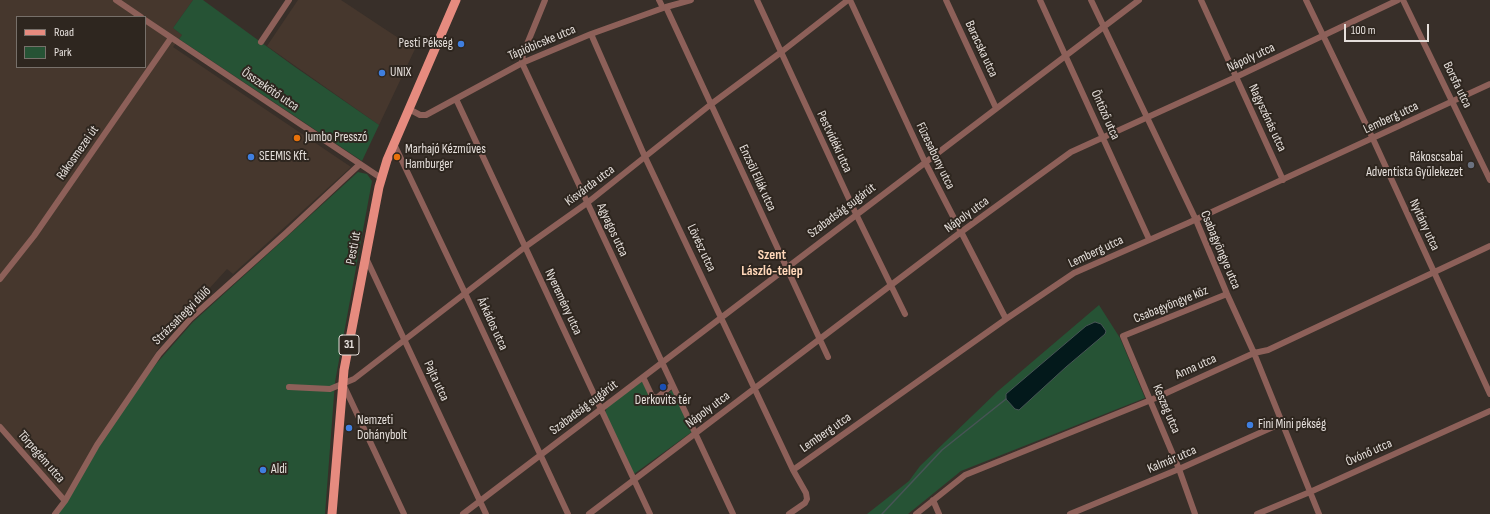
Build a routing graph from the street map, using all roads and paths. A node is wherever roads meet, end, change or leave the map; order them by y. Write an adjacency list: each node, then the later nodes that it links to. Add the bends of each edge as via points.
1 (116, 0): 18 (street)
2 (289, 0): 24 (street)
3 (456, 0): 34 (main road, Pesti út / 31)
4 (545, 0): 27 (street, via 523,54)
5 (659, 0): 17 (street, Enzsöl Ellák utca)
6 (691, 0): 17 (street, Tápióbicske utca)
7 (757, 0): 25 (street, Pestvidéki utca)
8 (849, 0): 25 (street, Kisvárda utca); 40 (street, Füzesabony utca)
9 (946, 0): 33 (street, Baracska utca)
10 (1040, 0): 26 (street, Öntöző utca)
11 (1091, 0): 20 (street, Csabagyöngye utca)
12 (1139, 0): 20 (street, Szabadság sugárút)
13 (1201, 0): 28 (street, Nagyszénás utca)
14 (1306, 0): 22 (street, Nyitány utca)
15 (1398, 0): 22 (street, Nápoly utca)
16 (1403, 0): 31 (street, Borsfa utca)
17 (664, 8): 21 (street, Tápióbicske utca); 32 (street, Enzsöl Ellák utca)
18 (140, 16)
19 (146, 21): 23 (street, Összekötő utca)
20 (1103, 26): 26 (street, Szabadság sugárút); 35 (street, Csabagyöngye utca)
21 (591, 34): 27 (street, Tápióbicske utca); 39 (street, Lövész utca)
22 (1323, 36): 28 (street, Nápoly utca); 37 (street, Nyitány utca)
23 (172, 38): 41 (street, Összekötő utca); 55 (street, Rákosmezei út, via 34,236)
24 (261, 42)
25 (780, 53): 32 (street, Kisvárda utca); 46 (street, Pestvidéki utca)
26 (1066, 55): 33 (street, Szabadság sugárút); 36 (street, Öntöző utca)
27 (522, 63): 30 (street, Tápióbicske utca); 45 (street, Agyagos utca)
28 (1236, 77): 35 (street, Nápoly utca); 43 (street, Nagyszénás utca)
29 (1490, 84): 31 (street, Lemberg utca)
30 (456, 99): 34 (street, Tápióbicske utca, via 426,115); 51 (street, Nyeremény utca)
31 (1453, 101): 37 (street, Lemberg utca); 44 (street, Borsfa utca)
32 (710, 105): 39 (street, Kisvárda utca); 53 (street, Enzsöl Ellák utca)
33 (996, 108): 40 (street, Szabadság sugárút)
34 (408, 109): 38 (main road, Pesti út / 31)
35 (1147, 118): 36 (street, Nápoly utca); 47 (street, Csabagyöngye utca)
36 (1103, 138): 48 (street, Nápoly utca, via 1071,152); 49 (street, Öntöző utca)
37 (1373, 139): 43 (street, Lemberg utca); 54 (street, Nyitány utca)
38 (394, 144): 42 (main road, Pesti út / 31); 57 (street, Árkádos utca)
39 (645, 157): 45 (street, Kisvárda utca); 60 (street, Lövész utca)
40 (925, 162): 46 (street, Szabadság sugárút); 48 (street, Füzesabony utca)
41 (360, 164): 42 (street, Összekötő utca); 86 (street, Strázsahegyi dűlő, via 190,319 159,354 97,444)
42 (382, 178): 52 (main road, Pesti út / 31)
43 (1283, 180): 47 (street, Lemberg utca)
44 (1490, 180)
45 (587, 203): 51 (street, Kisvárda utca); 67 (street, Agyagos utca)
46 (856, 214): 53 (street, Szabadság sugárút); 56 (street, Pestvidéki utca)
47 (1196, 220): 49 (street, Lemberg utca); 58 (street, Csabagyöngye utca)
48 (961, 232): 56 (street, Nápoly utca); 61 (street, Füzesabony utca)
49 (1149, 240): 61 (street, Lemberg utca, via 1074,273)
50 (1490, 246): 54 (street, Anna utca)
51 (525, 247): 57 (street, Kisvárda utca); 75 (street, Nyeremény utca)
52 (365, 256): 64 (street, Pajta utca); 69 (main road, Pesti út / 31)
53 (786, 267): 60 (street, Szabadság sugárút); 63 (street, Enzsöl Ellák utca)
54 (1434, 272): 65 (street, Anna utca, via 1268,350); 73 (street, Nyitány utca)
55 (0, 279)
56 (890, 286): 59 (street, Pestvidéki utca); 63 (street, Nápoly utca)
57 (465, 293): 64 (street, Kisvárda utca); 80 (street, Árkádos utca)
58 (1226, 294): 62 (street, Csabagyöngye köz); 65 (street, Csabagyöngye utca)
59 (905, 314)
60 (721, 317): 67 (street, Szabadság sugárút); 72 (street, Lövész utca)
61 (1006, 319): 82 (street, Lemberg utca)
62 (1123, 336): 74 (street, Keszeg utca)
63 (820, 339): 66 (street, Enzsöl Ellák utca); 72 (street, Nápoly utca)
64 (405, 340): 69 (street, Kisvárda utca, via 357,377); 87 (street, Pajta utca)
65 (1254, 353): 74 (street, Anna utca); 77 (street, Csabagyöngye utca)
66 (828, 357)
67 (661, 362): 68 (street, Szabadság sugárút); 70 (street)
68 (642, 377): 70 (street, via 654,398); 75 (street, Szabadság sugárút)
69 (343, 384): 71 (street, Kisvárda utca, via 330,389); 89 (main road, Pesti út / 31); 90 (street)
70 (672, 386): 79 (street)
71 (289, 387)
72 (755, 388): 79 (street, Nápoly utca); 82 (street, Lövész utca)
73 (1490, 394)
74 (1151, 400): 81 (street, Keszeg utca); 85 (street, Anna utca, via 964,475)
75 (601, 409): 80 (street, Szabadság sugárút); 83 (street, Nyeremény utca)
76 (1490, 410): 84 (street, Óvónő utca)
77 (1282, 423): 81 (street, Kalmár utca); 84 (street, Csabagyöngye utca)
78 (0, 427): 86 (street, Törpegém utca)
79 (695, 433): 83 (street, Nápoly utca); 96 (street)
80 (540, 455): 87 (street, Szabadság sugárút); 93 (street, Árkádos utca)
81 (1179, 469): 100 (street, Kalmár utca); 101 (street, Keszeg utca)
82 (793, 470): 97 (street, Lemberg utca, via 807,499)
83 (634, 480): 94 (street, Nápoly utca); 95 (street, Nyeremény utca)
84 (1310, 492): 102 (street, Óvónő utca); 103 (street, Csabagyöngye utca)
85 (933, 500): 98 (street, Anna utca); 99 (street)
86 (65, 501): 88 (street, Strázsahegyi dűlő)
87 (480, 501): 91 (street, Szabadság sugárút); 92 (street, Pajta utca)
88 (55, 514)
89 (332, 514)
90 (404, 514)
91 (463, 514)
92 (486, 514)
93 (568, 514)
94 (589, 514)
95 (650, 514)
96 (733, 514)
97 (789, 514)
98 (916, 514)
99 (939, 514)
100 (1070, 514)
101 (1195, 514)
102 (1257, 514)
103 (1319, 514)

